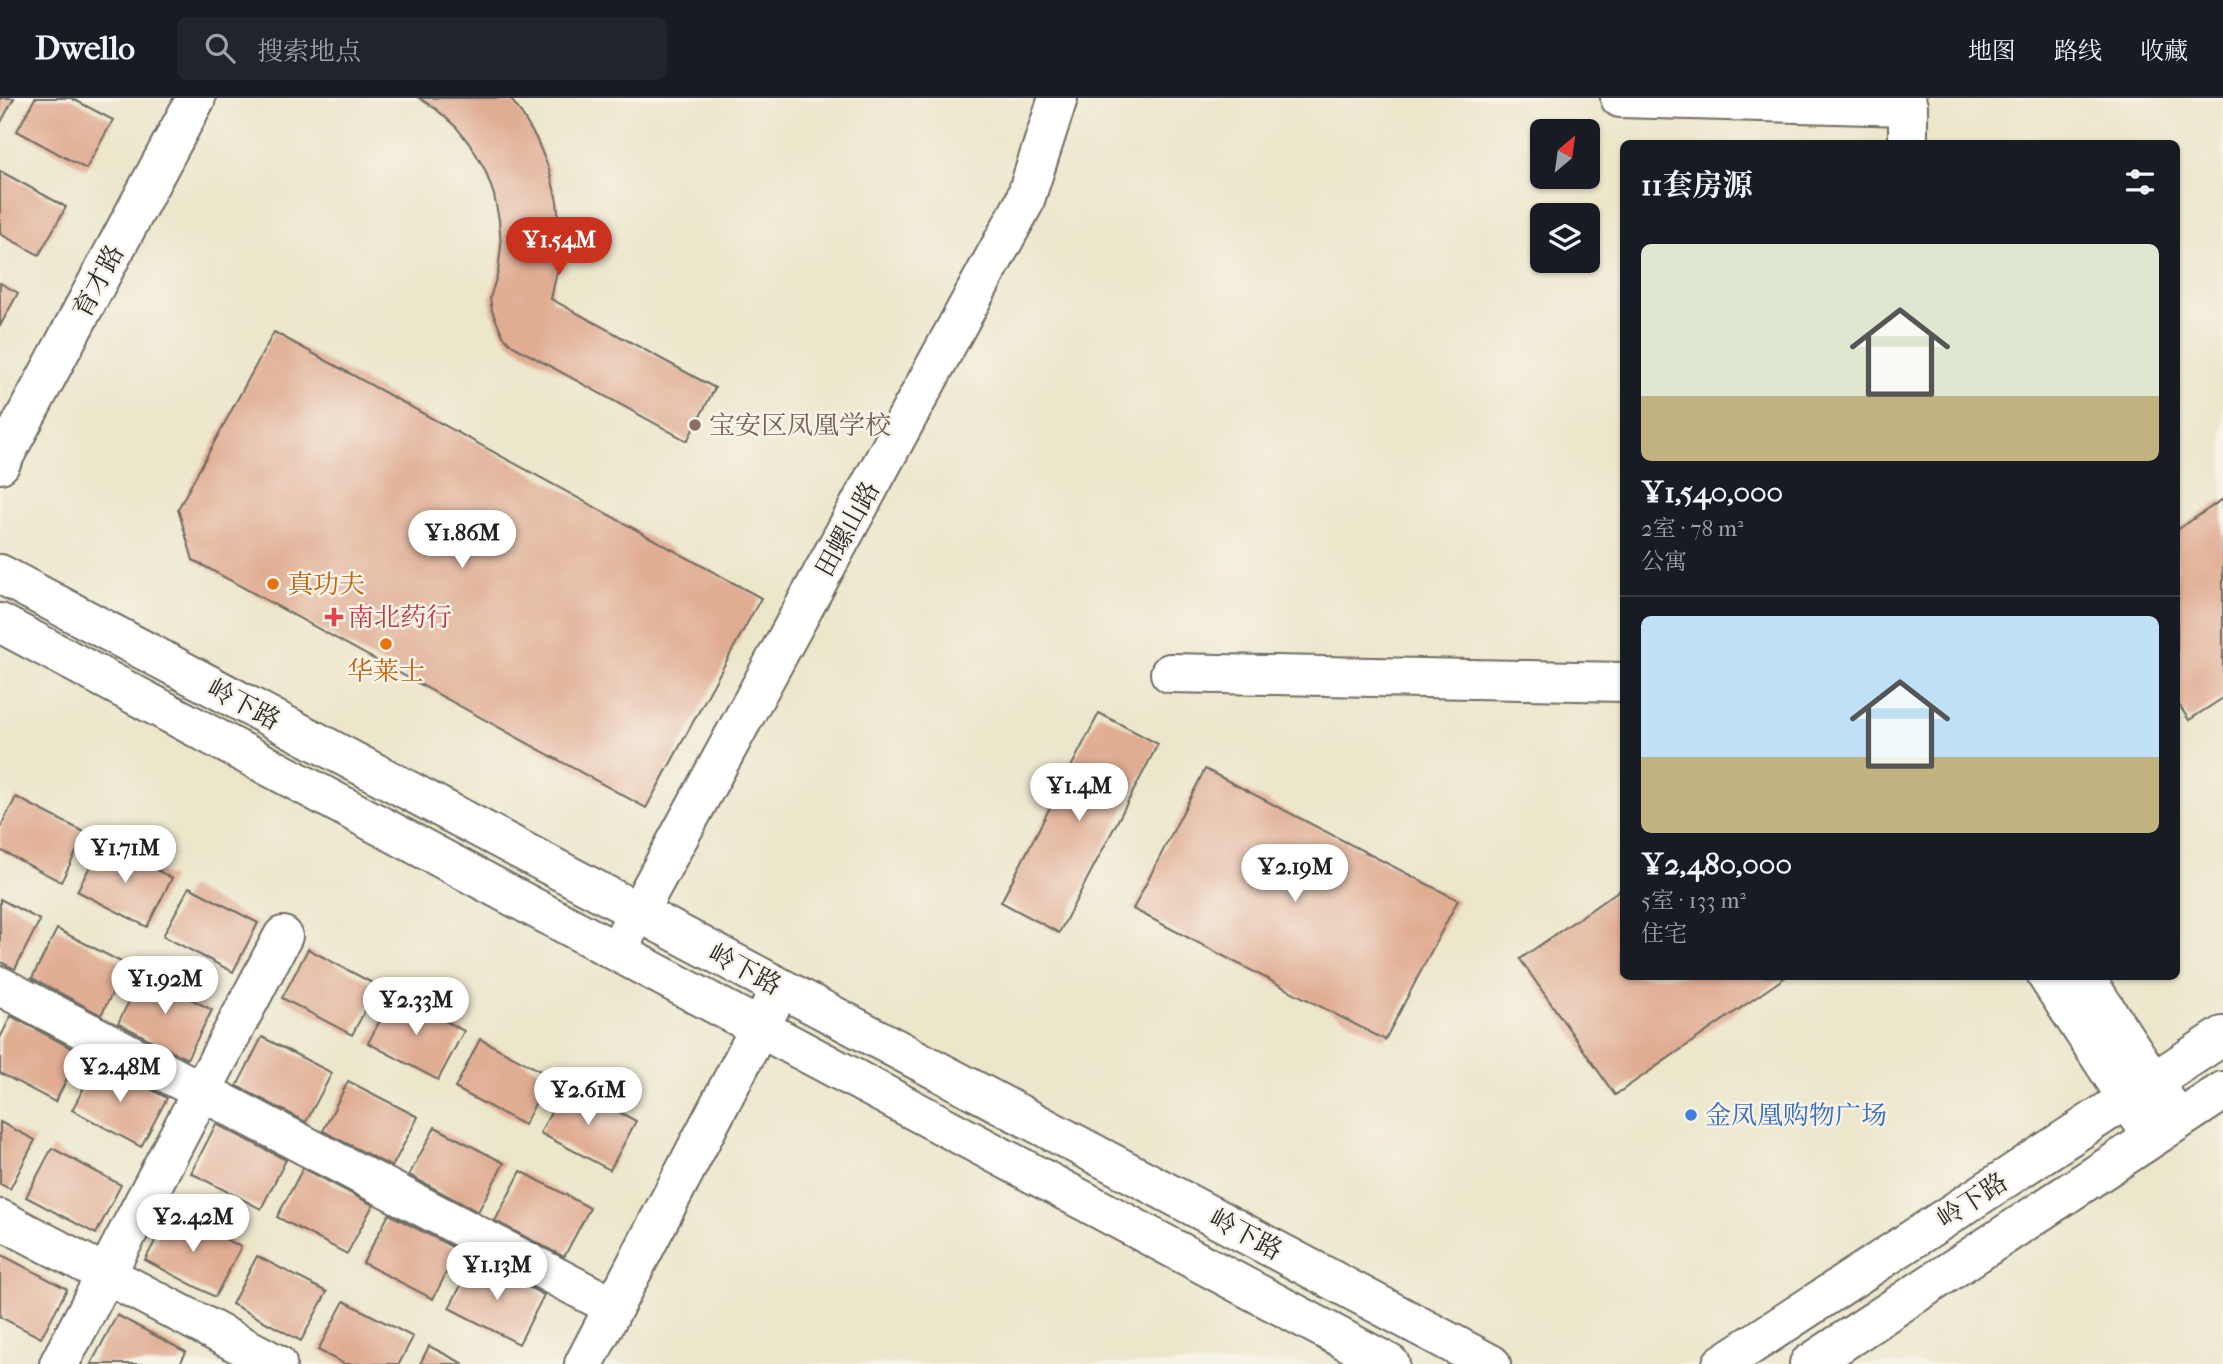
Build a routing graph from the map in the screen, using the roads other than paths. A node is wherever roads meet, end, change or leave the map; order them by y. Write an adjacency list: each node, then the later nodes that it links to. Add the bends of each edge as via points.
1 (196, 98): 6 (street, 育才路)
2 (1058, 98): 11 (street, 田螺山路, via 1024,203)
3 (1620, 98): 4 (street)
4 (1833, 101): 5 (street, via 1908,106)
5 (1908, 140)
6 (0, 464)
7 (0, 574): 11 (street, 岭下路)
8 (0, 623): 13 (street, 岭下路)
9 (1170, 673): 10 (street)
10 (1620, 682)
11 (638, 912): 13 (street, 田螺山路); 17 (street, 岭下路)
12 (283, 936): 22 (street)
13 (616, 951): 18 (street, 岭下路)
14 (2050, 980): 20 (street)
15 (2086, 980): 20 (street)
16 (0, 986): 22 (street)
17 (781, 988): 18 (street); 31 (street, 岭下路)
18 (760, 1028): 26 (street); 30 (street, 岭下路)
19 (2223, 1035): 20 (street, 岭下路)
20 (2140, 1090): 23 (street); 32 (street, 岭下路)
21 (2223, 1091): 23 (street, 岭下路)
22 (202, 1092): 25 (street); 26 (street)
23 (2166, 1129): 33 (street, 岭下路)
24 (0, 1219): 25 (street)
25 (106, 1275): 27 (street); 28 (street)
26 (614, 1307): 29 (street)
27 (59, 1364)
28 (277, 1364)
29 (584, 1364)
30 (1390, 1364)
31 (1491, 1364)
32 (1721, 1364)
33 (1809, 1364)

